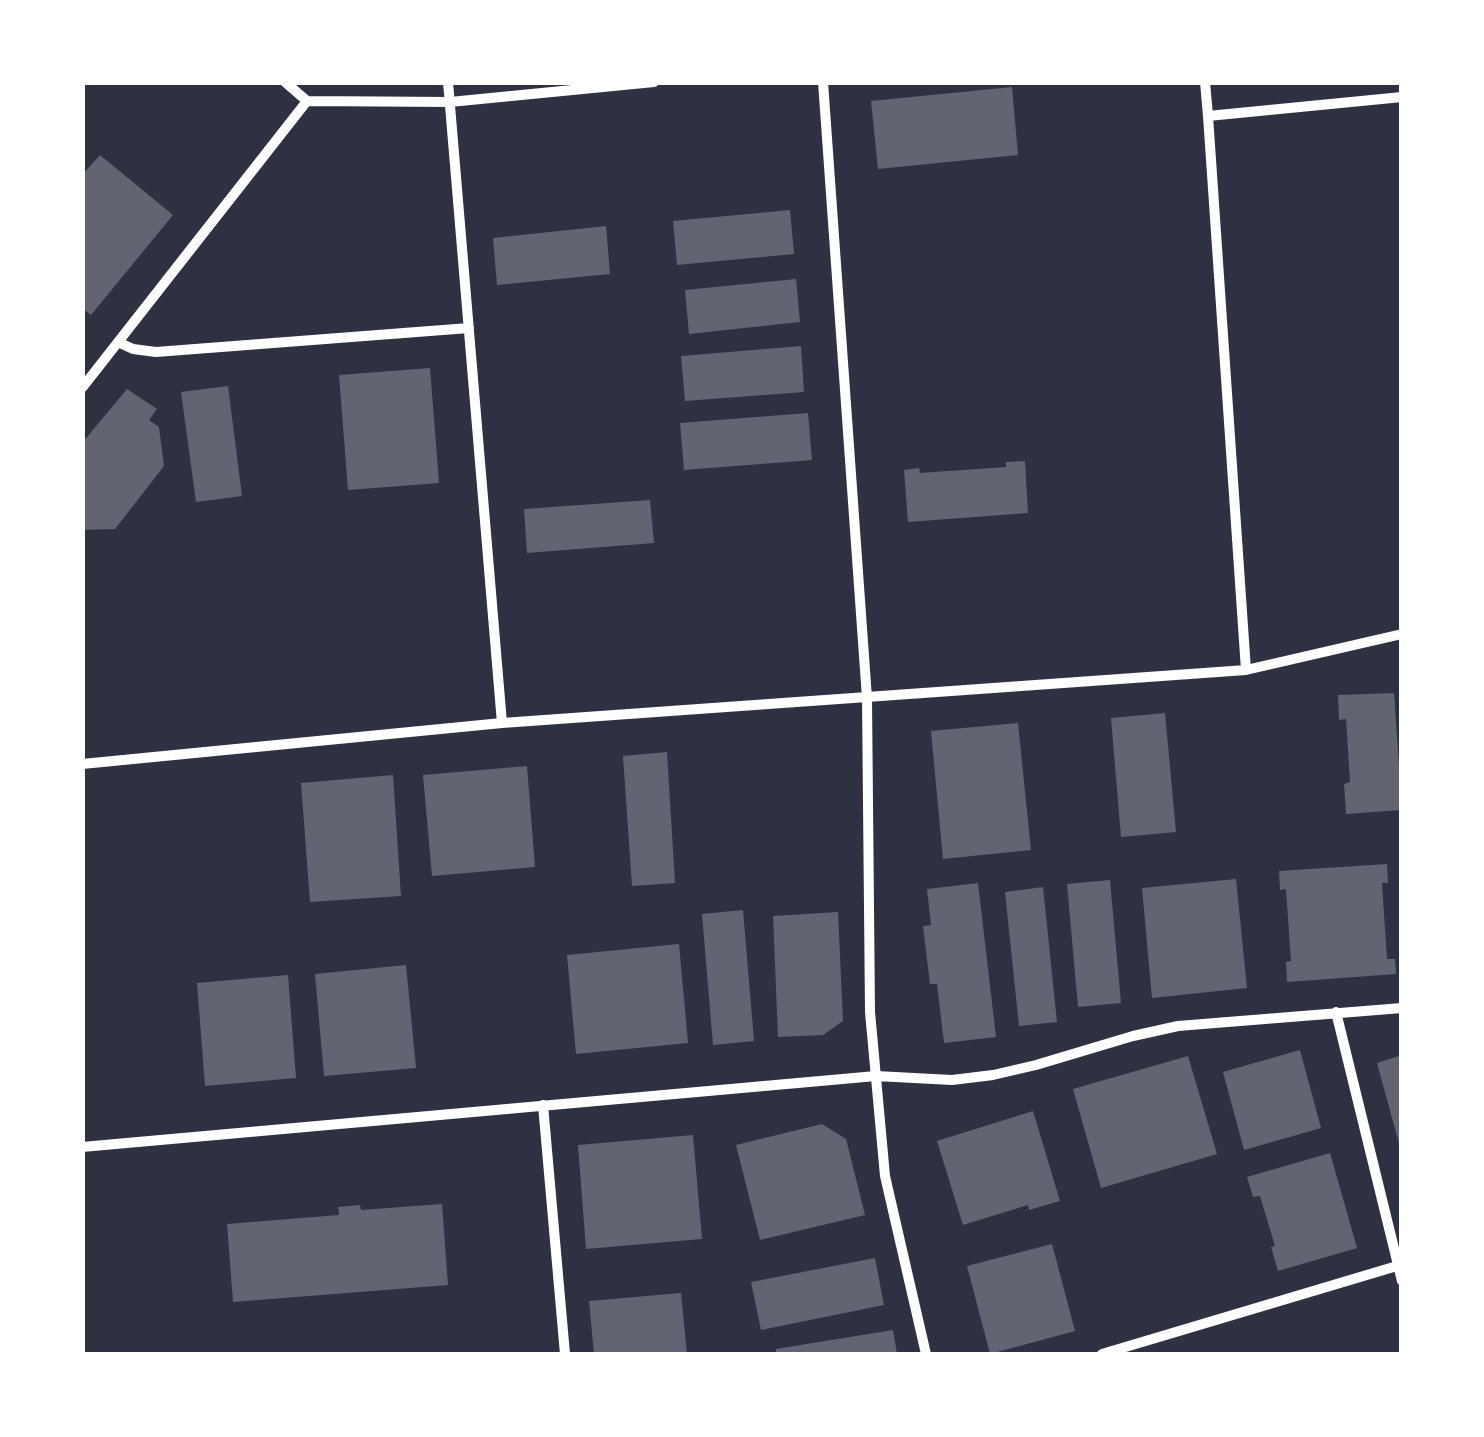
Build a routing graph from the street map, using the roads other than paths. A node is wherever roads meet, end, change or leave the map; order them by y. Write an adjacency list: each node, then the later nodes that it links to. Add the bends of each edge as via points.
1 (284, 82): 7 (street)
2 (448, 82): 8 (street)
3 (654, 82): 8 (street)
4 (823, 82): 15 (street)
5 (1206, 82): 9 (street)
6 (1402, 97): 9 (street)
7 (308, 100): 8 (street); 11 (street)
8 (450, 102): 10 (street)
9 (1208, 116): 14 (street)
10 (469, 328): 11 (street, via 156,352); 16 (street)
11 (118, 342): 12 (street)
12 (82, 388)
13 (1402, 634): 14 (street)
14 (1246, 670): 15 (street)
15 (867, 698): 16 (street); 20 (street)
16 (502, 723): 17 (street)
17 (82, 764)
18 (1402, 1008): 19 (street)
19 (1336, 1012): 20 (street, via 1178,1026 993,1076); 23 (street)
20 (876, 1076): 21 (street); 26 (street, via 885,1176)
21 (543, 1105): 22 (street); 25 (street)
22 (82, 1146)
23 (1397, 1266): 24 (street); 27 (street)
24 (1402, 1281)
25 (564, 1354)
26 (926, 1354)
27 (1102, 1354)

